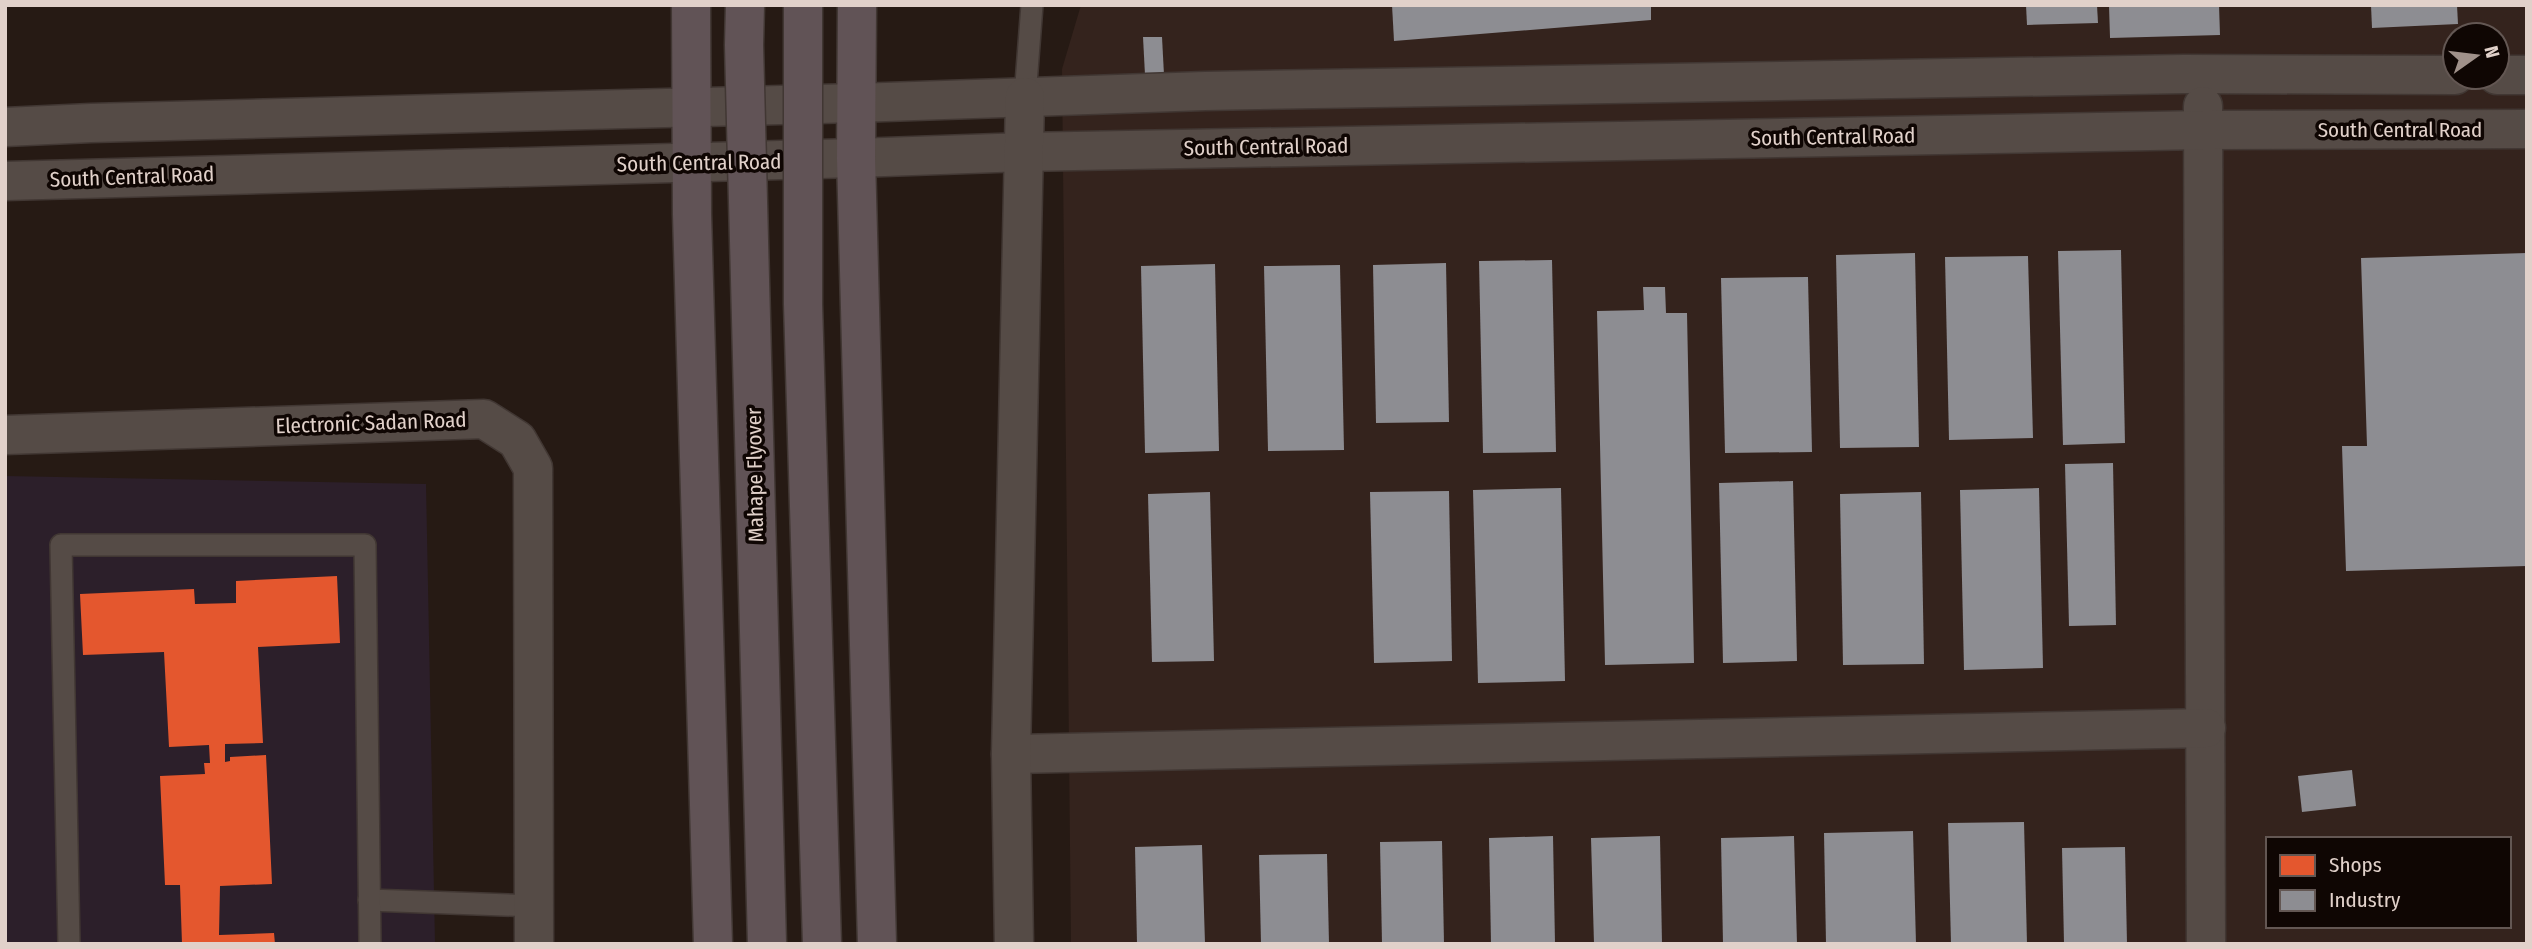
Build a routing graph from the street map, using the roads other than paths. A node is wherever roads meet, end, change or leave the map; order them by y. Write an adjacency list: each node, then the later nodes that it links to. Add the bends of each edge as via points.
1 (691, 5): 13 (main road)
2 (745, 5): 33 (main road, Mahape Flyover, bridge)
3 (803, 5): 34 (main road, bridge, via 803,304)
4 (856, 5): 12 (main road)
5 (1032, 5): 11 (lane)
6 (2202, 74): 7 (street); 8 (street); 16 (street)
7 (2441, 75)
8 (1856, 80): 9 (street); 17 (street)
9 (1566, 85): 10 (street); 18 (street)
10 (1312, 89): 11 (street); 19 (street)
11 (1025, 97): 12 (street); 20 (street)
12 (856, 103): 13 (street); 21 (main road)
13 (691, 107): 14 (street); 22 (main road)
14 (5, 127)
15 (2527, 129): 16 (street, South Central Road)
16 (2203, 130): 17 (street, South Central Road); 25 (street)
17 (1848, 136): 18 (street, South Central Road)
18 (1566, 142): 19 (street, South Central Road)
19 (1311, 146): 20 (street, South Central Road)
20 (1023, 152): 21 (street, South Central Road); 26 (street)
21 (856, 158): 22 (street, South Central Road); 35 (main road)
22 (691, 163): 23 (street, South Central Road); 32 (main road)
23 (5, 181)
24 (5, 435): 28 (street, Electronic Sadan Road, via 484,419 517,440 533,468)
25 (2206, 728): 26 (street); 37 (street)
26 (1012, 754): 36 (street)
27 (369, 900): 28 (lane); 29 (lane, via 365,545 61,545); 30 (lane)
28 (534, 906): 31 (street, Electronic Sadan Road)
29 (69, 944)
30 (370, 944)
31 (534, 944)
32 (713, 944)
33 (767, 944)
34 (822, 944)
35 (877, 944)
36 (1014, 944)
37 (2206, 944)

